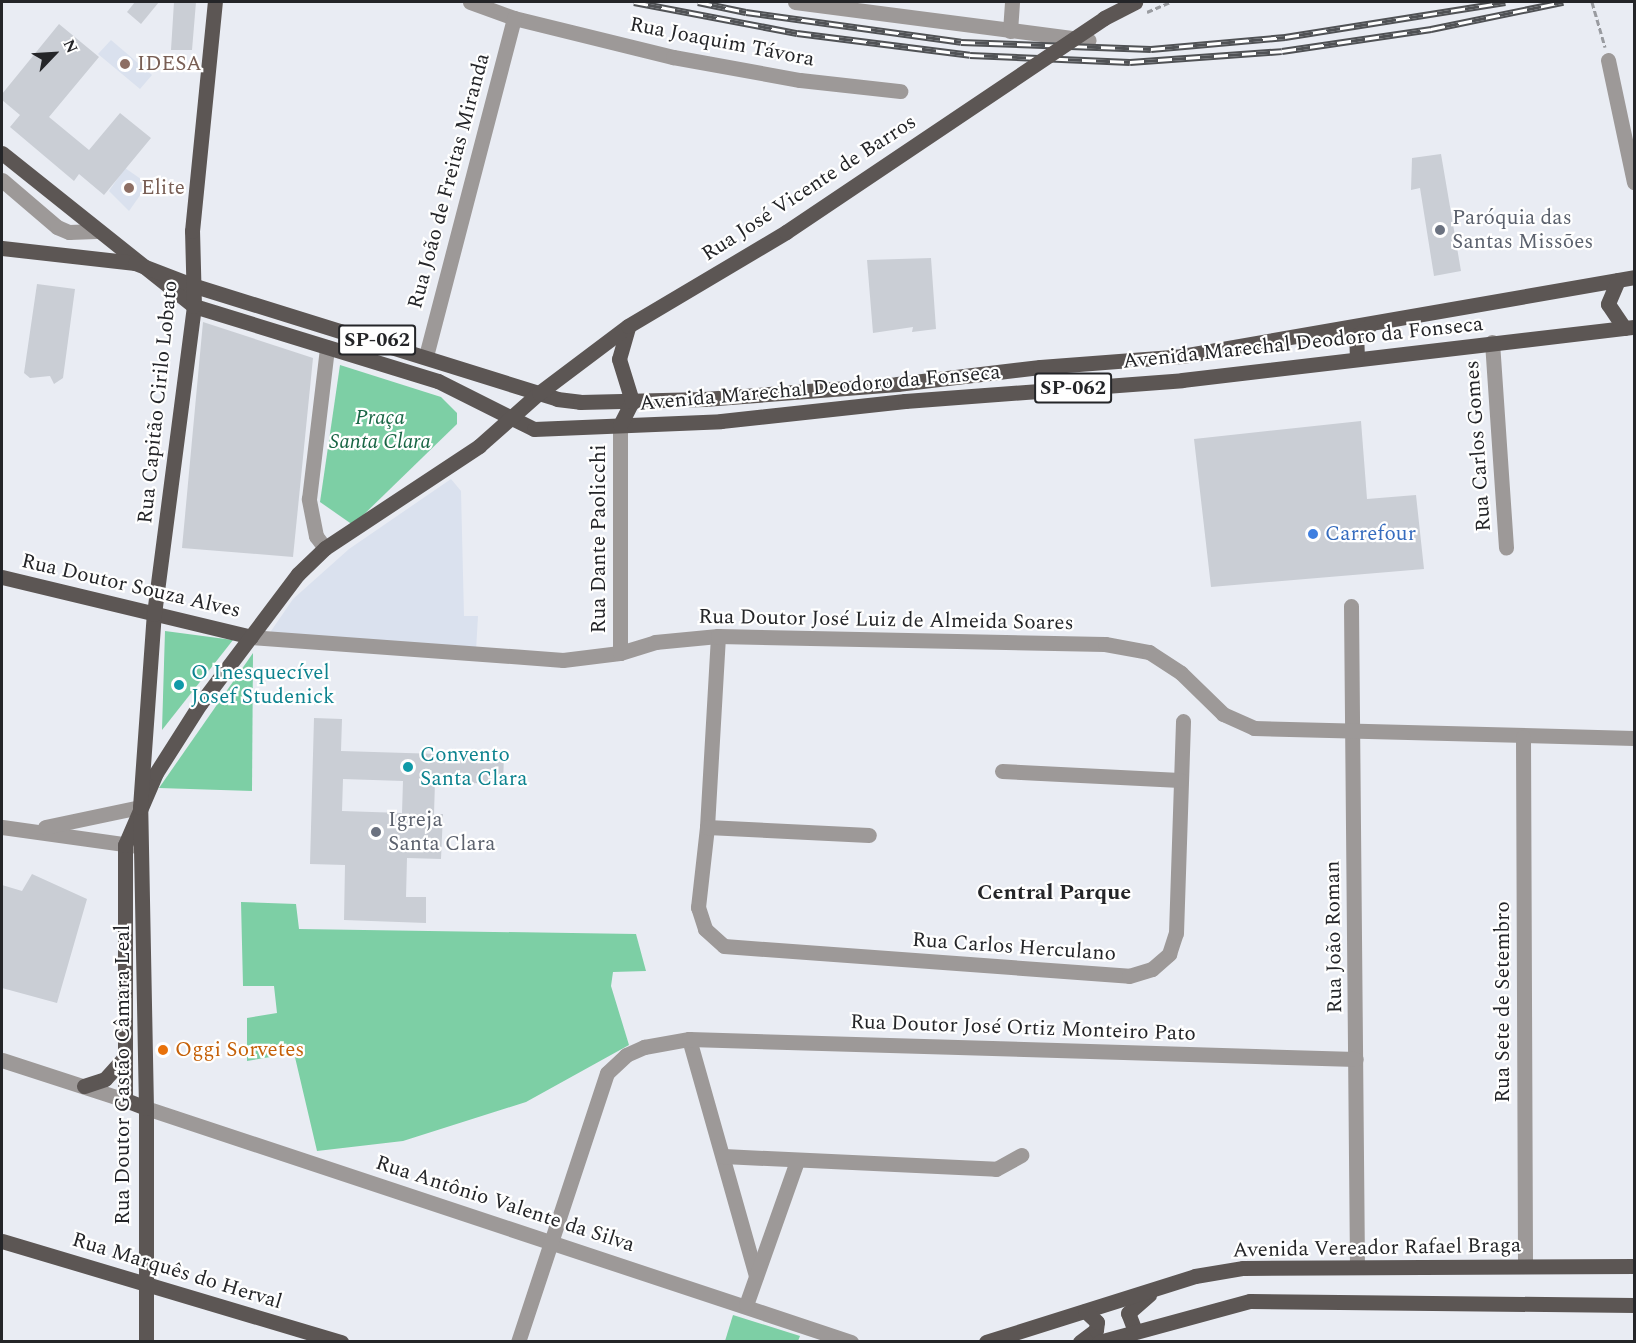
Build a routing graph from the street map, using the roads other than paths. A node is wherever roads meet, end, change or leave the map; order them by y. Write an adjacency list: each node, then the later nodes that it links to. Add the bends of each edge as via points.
1 (215, 2): 19 (main road, Rua Capitão Cirilo Lobato, via 192,231)
2 (470, 2): 6 (street, Rua Joaquim Távora)
3 (795, 2): 7 (street)
4 (1012, 2): 7 (street)
5 (1135, 2): 22 (main road, Rua José Vicente de Barros, bridge, via 1104,18 786,232)
6 (514, 18): 10 (street, Rua Joaquim Távora, via 674,57 800,80); 26 (street, Rua João de Freitas Miranda)
7 (1010, 31): 8 (street)
8 (1089, 40)
9 (1608, 60): 13 (street)
10 (900, 91)
11 (2, 153): 14 (main road, SP-062)
12 (2, 180): 14 (street, via 57,227 69,232)
13 (1635, 182)
14 (96, 231): 16 (main road, SP-062)
15 (2, 248): 16 (main road)
16 (135, 263): 19 (main road, SP-062); 20 (main road, SP-062)
17 (1635, 277): 18 (main road, Avenida Marechal Deodoro da Fonseca / SP-062)
18 (1618, 280): 21 (main road, Avenida Marechal Deodoro da Fonseca / SP-062); 23 (main road, via 1608,304)
19 (195, 286): 20 (main road, Rua Capitão Cirilo Lobato); 26 (main road, SP-062)
20 (194, 306): 25 (main road, SP-062); 36 (main road, Rua Capitão Cirilo Lobato)
21 (1372, 323): 27 (main road, via 1356,336); 29 (main road, Avenida Marechal Deodoro da Fonseca / SP-062, via 1182,356 897,384)
22 (628, 326): 28 (main road, Rua José Vicente de Barros); 29 (main road, via 619,359)
23 (1629, 328): 24 (main road, Avenida Marechal Deodoro da Fonseca / SP-062)
24 (1492, 342): 27 (main road, Avenida Marechal Deodoro da Fonseca / SP-062); 33 (street, Rua Carlos Gomes)
25 (327, 347): 30 (main road, SP-062, via 438,381); 32 (street, via 309,499 316,536)
26 (426, 356): 28 (main road, SP-062)
27 (1357, 359): 31 (main road, Avenida Marechal Deodoro da Fonseca / SP-062, via 1182,380 905,401 721,421)
28 (539, 393): 29 (main road, Avenida Marechal Deodoro da Fonseca / SP-062, via 580,402); 30 (main road, Rua José Vicente de Barros)
29 (632, 401): 31 (main road)
30 (512, 419): 31 (main road, Avenida Marechal Deodoro da Fonseca / SP-062, via 534,429); 32 (main road, Rua José Vicente de Barros)
31 (620, 425): 39 (street, Rua Dante Paolicchi)
32 (325, 548): 38 (main road, Rua José Vicente de Barros, via 298,574)
33 (1506, 548)
34 (2, 577): 36 (main road, Rua Doutor Souza Alves)
35 (1352, 606): 41 (street, Rua João Roman)
36 (154, 614): 38 (main road, Rua Doutor Souza Alves); 46 (main road, Rua Capitão Cirilo Lobato)
37 (718, 636): 39 (street, Rua Doutor José Luiz de Almeida Soares, via 655,642); 41 (street, Rua Doutor José Luiz de Almeida Soares, via 1105,644 1149,652 1181,673 1222,714 1254,728); 48 (street)
38 (250, 637): 39 (street, Rua Doutor José Luiz de Almeida Soares, via 563,660); 46 (main road, Rua José Vicente de Barros, via 176,741)
39 (620, 653)
40 (1184, 721): 45 (street, Rua Carlos Herculano)
41 (1353, 730): 42 (street, Rua Doutor José Luiz de Almeida Soares); 55 (street, Rua João Roman)
42 (1523, 737): 43 (street, Rua Doutor José Luiz de Almeida Soares); 65 (street, Rua Sete de Setembro)
43 (1635, 738)
44 (1002, 771): 45 (street)
45 (1180, 780): 48 (street, Rua Carlos Herculano, via 1176,933 1169,954 1152,969 1129,976 724,946 705,928 698,907)
46 (140, 807): 49 (street); 51 (main road); 52 (main road, Rua Doutor Gastão Câmara Leal)
47 (2, 826): 49 (street)
48 (707, 828): 50 (street)
49 (33, 829): 51 (street)
50 (868, 835)
51 (125, 845): 52 (street); 54 (main road)
52 (142, 846): 59 (main road, Rua Doutor Gastão Câmara Leal)
53 (689, 1040): 55 (street, Rua Doutor José Ortiz Monteiro Pato); 61 (street); 64 (street, Rua Doutor José Ortiz Monteiro Pato, via 644,1047 626,1055 607,1073)
54 (123, 1059): 57 (main road, via 105,1079); 58 (main road)
55 (1356, 1059): 67 (street, Rua João Roman)
56 (2, 1060): 57 (street)
57 (84, 1086): 58 (street)
58 (125, 1101): 59 (main road)
59 (146, 1108): 64 (street, Rua Antônio Valente da Silva); 69 (main road, Rua Doutor Gastão Câmara Leal)
60 (1021, 1155): 62 (street, via 996,1169)
61 (723, 1156): 62 (street); 68 (street)
62 (797, 1161): 68 (street)
63 (2, 1241): 69 (main road, Rua Marquês do Herval)
64 (552, 1242): 71 (street, Rua Antônio Valente da Silva); 77 (street, Rua Doutor José Ortiz Monteiro Pato)
65 (1525, 1266): 66 (main road, Avenida Vereador Rafael Braga); 67 (main road, Avenida Vereador Rafael Braga)
66 (1635, 1266)
67 (1357, 1268): 70 (main road, Avenida Vereador Rafael Braga, via 1243,1268)
68 (756, 1276): 71 (street)
69 (145, 1283): 75 (main road, Rua Doutor Gastão Câmara Leal); 76 (main road, Rua Marquês do Herval)
70 (1167, 1285): 73 (main road, Avenida Vereador Rafael Braga); 74 (main road, via 1130,1309 1127,1318)
71 (746, 1305): 78 (street, Rua Antônio Valente da Silva)
72 (1635, 1305): 74 (main road, via 1250,1301)
73 (1085, 1311): 79 (main road, Avenida Vereador Rafael Braga); 80 (main road, via 1097,1322 1096,1330)
74 (1136, 1331): 81 (main road)
75 (146, 1341)
76 (340, 1341)
77 (518, 1341)
78 (851, 1341)
79 (986, 1341)
80 (1080, 1341)
81 (1099, 1341)

